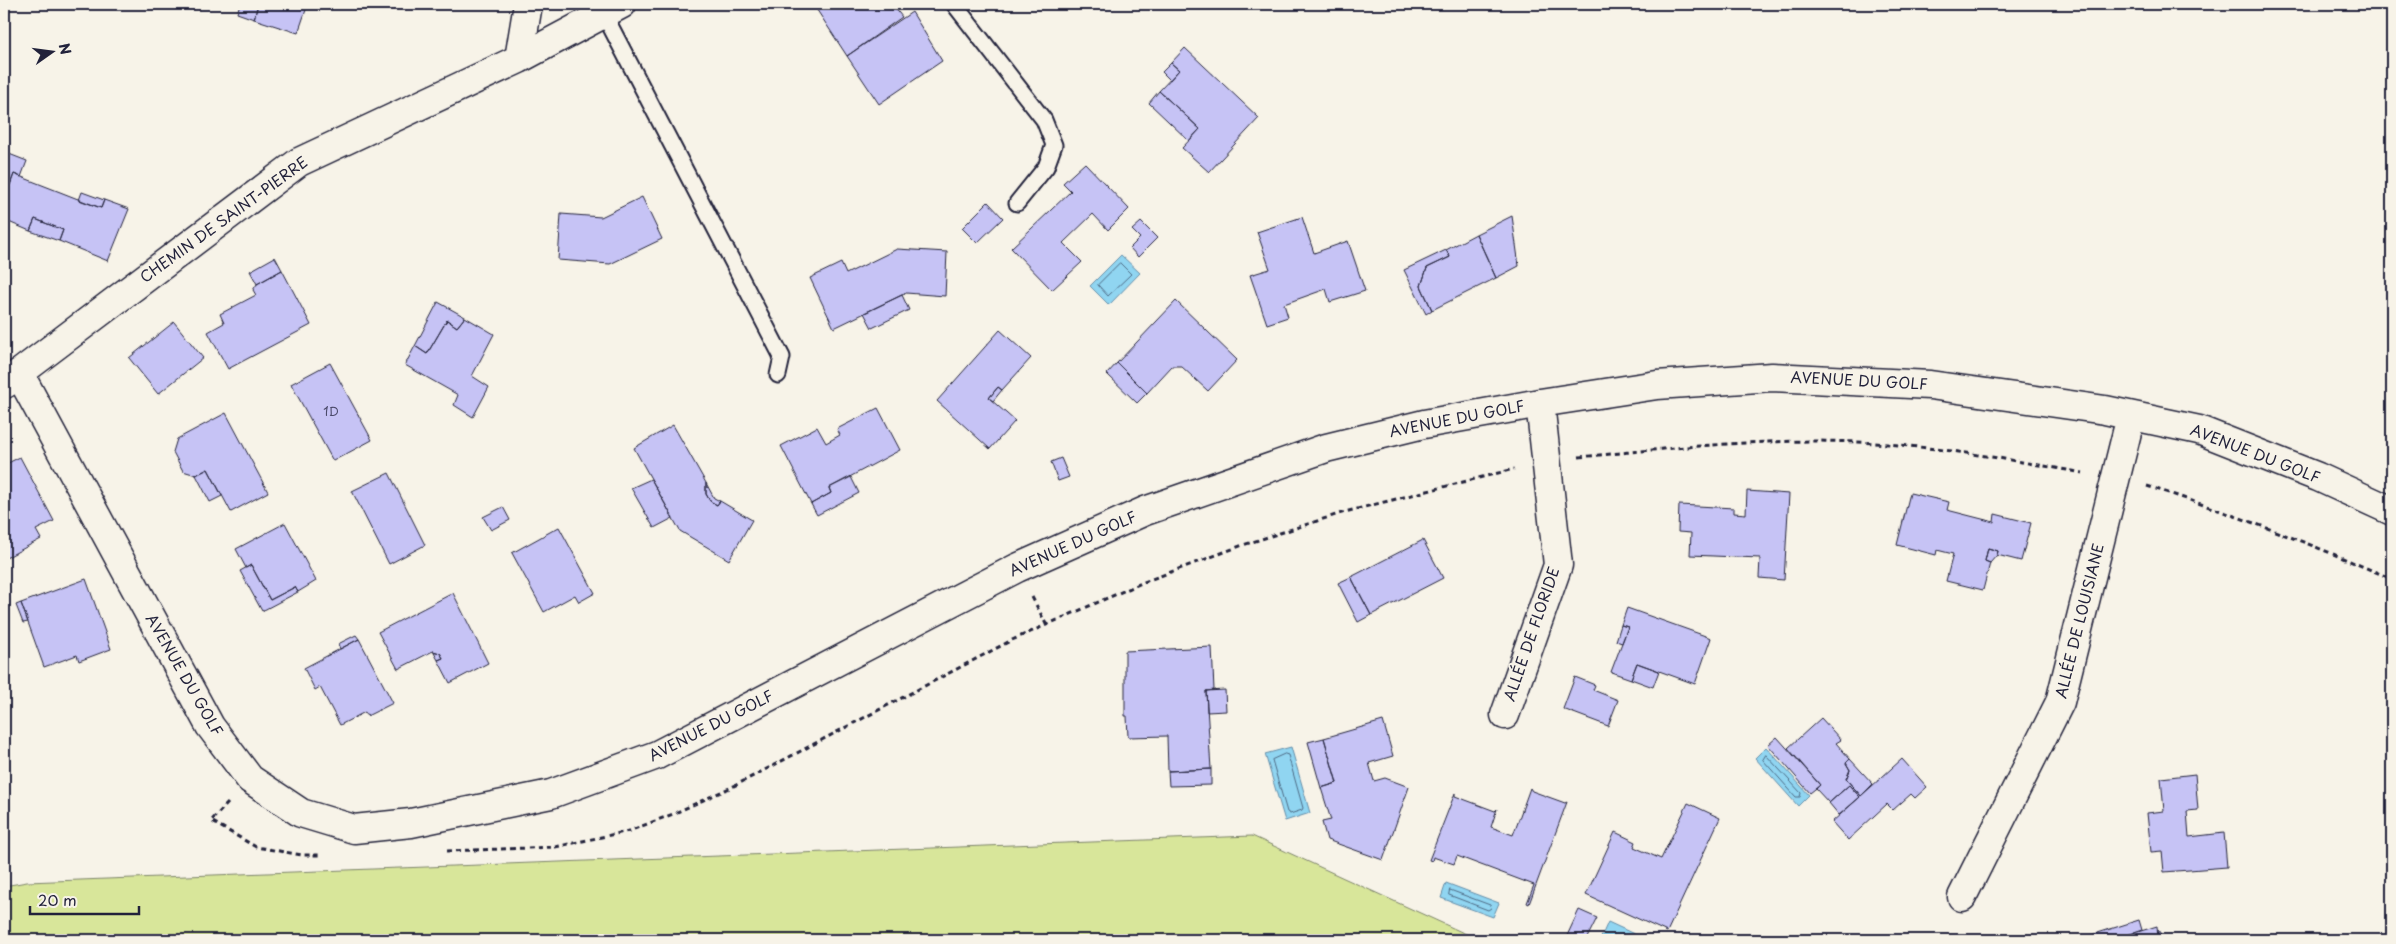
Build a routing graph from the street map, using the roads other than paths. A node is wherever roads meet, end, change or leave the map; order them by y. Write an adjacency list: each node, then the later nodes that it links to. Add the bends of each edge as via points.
1 (528, 4): 4 (street)
2 (954, 4): 5 (lane, via 1044,120 1054,145 1046,168)
3 (613, 9): 4 (street, CHEMIN DE SAINT-PIERRE); 6 (lane, via 782,357)
4 (519, 58): 7 (street, CHEMIN DE SAINT-PIERRE, via 299,162)
5 (1017, 203)
6 (778, 375)
7 (11, 379): 8 (street, AVENUE DU GOLF, via 210,726 250,779 301,813 354,829 411,823 551,794 657,755 1017,568 1145,511 1326,448 1424,424)
8 (1540, 403): 9 (street, AVENUE DU GOLF, via 1657,385 1772,377 1930,385); 11 (street, ALLÉE DE FLORIDE, via 1558,566)
9 (2131, 416): 10 (street, AVENUE DU GOLF, via 2199,430 2318,477); 12 (street, ALLÉE DE LOUISIANE, via 2060,702)
10 (2392, 511)
11 (1505, 715)
12 (1962, 897)

